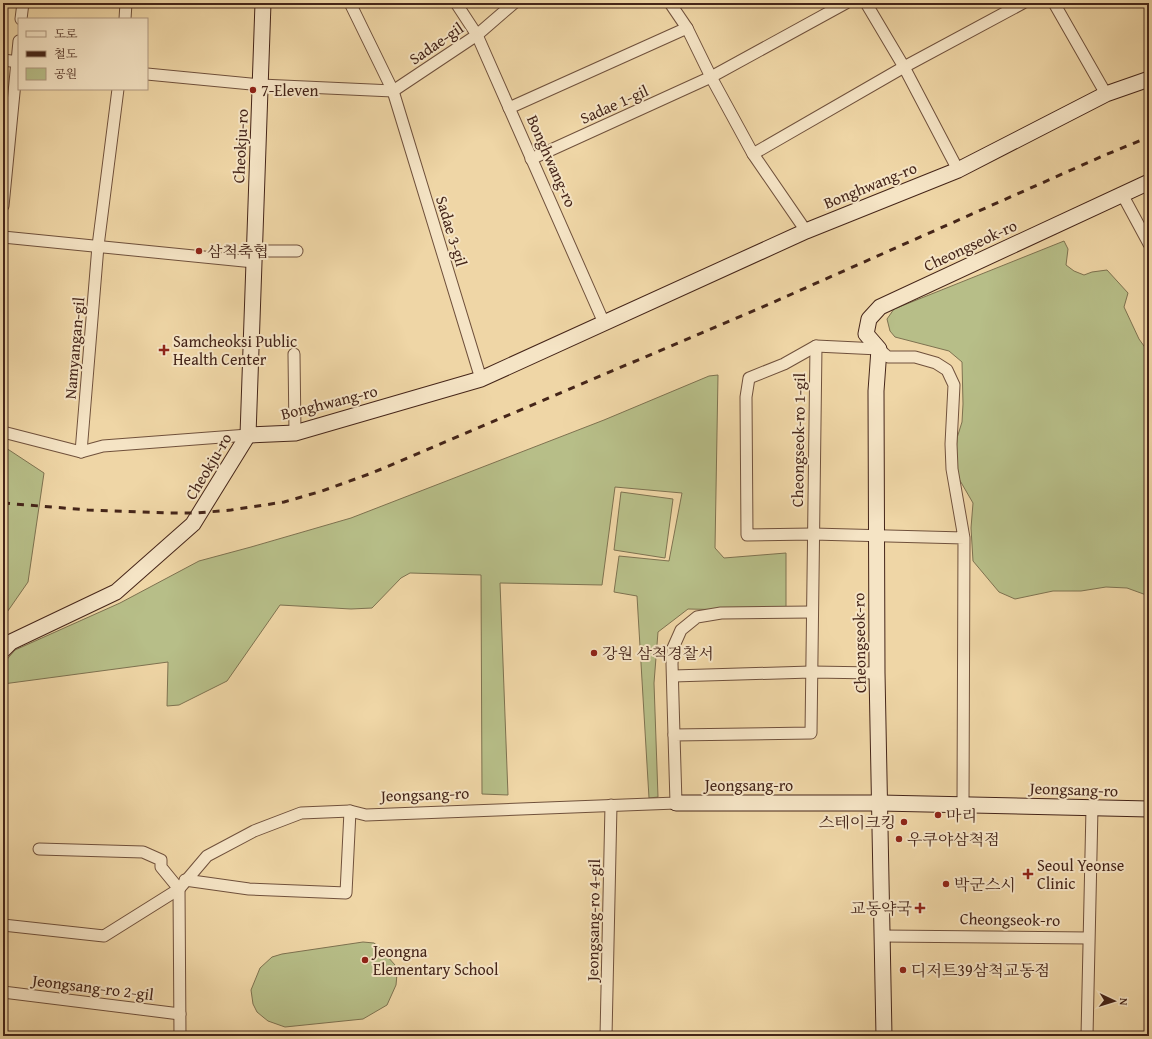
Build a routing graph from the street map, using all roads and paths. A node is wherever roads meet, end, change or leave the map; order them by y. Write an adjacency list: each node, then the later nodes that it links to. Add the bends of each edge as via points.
1 (23, 3): 12 (street)
2 (126, 3): 13 (street)
3 (263, 3): 22 (street, Cheokju-ro)
4 (350, 3): 24 (street)
5 (456, 3): 15 (street, Bonghwang-ro)
6 (514, 3): 15 (street, Sadae-gil)
7 (670, 3): 14 (street)
8 (846, 3): 20 (street, Sadae 1-gil)
9 (866, 3): 18 (street)
10 (1023, 3): 18 (street)
11 (1054, 3): 25 (street)
12 (21, 18)
13 (125, 18)
14 (687, 28): 20 (street); 26 (street)
15 (477, 35): 24 (street, Sadae-gil); 26 (street, Bonghwang-ro)
16 (3, 60): 17 (street)
17 (18, 62): 32 (street)
18 (904, 67): 27 (street); 29 (street)
19 (148, 74): 22 (street)
20 (711, 77): 27 (street); 28 (street, Sadae 1-gil)
21 (1149, 79): 25 (street, Bonghwang-ro)
22 (261, 85): 24 (street); 38 (street, Cheokju-ro)
23 (118, 90): 36 (street, Namyangan-gil)
24 (392, 91): 43 (street, Sadae 3-gil)
25 (1106, 94): 29 (street, Bonghwang-ro)
26 (509, 108): 28 (street, Bonghwang-ro)
27 (753, 154): 33 (street)
28 (531, 159): 39 (street, Bonghwang-ro)
29 (958, 170): 33 (street, Bonghwang-ro)
30 (1149, 182): 31 (street, Cheongseok-ro)
31 (1122, 194): 35 (street); 41 (street, Cheongseok-ro, via 880,307 869,319 866,334)
32 (3, 206)
33 (806, 231): 39 (street, Bonghwang-ro)
34 (3, 237): 36 (street)
35 (1149, 244)
36 (98, 246): 38 (street); 47 (street, Namyangan-gil)
37 (297, 251): 38 (street)
38 (254, 257): 46 (street, Cheokju-ro)
39 (604, 323): 43 (street, Bonghwang-ro)
40 (816, 346): 41 (street, Cheongseok-ro); 48 (street, Cheongseok-ro 1-gil); 48 (street, via 784,364 749,378 746,397 747,535)
41 (879, 349): 49 (street, Cheongseok-ro, via 876,391); 50 (street, Cheongseok-ro, via 888,357 915,356 936,363 947,370 954,385 952,469)
42 (294, 354): 45 (street)
43 (481, 379): 45 (street, Bonghwang-ro)
44 (3, 432): 47 (street, Bonghwang-ro)
45 (295, 433): 46 (street, Bonghwang-ro)
46 (248, 435): 47 (street, Bonghwang-ro, via 103,446); 52 (street, Cheokju-ro, via 193,524 116,592 11,642)
47 (81, 452)
48 (813, 534): 49 (street); 51 (street, Cheongseok-ro 1-gil)
49 (876, 536): 50 (street); 54 (street, Cheongseok-ro)
50 (964, 538): 59 (street, Cheongseok-ro)
51 (812, 612): 53 (street, Cheongseok-ro 1-gil); 55 (street, via 720,613 697,617 681,630 674,648)
52 (3, 650)
53 (811, 672): 54 (street); 55 (street); 56 (street, Cheongseok-ro 1-gil, via 811,733)
54 (877, 673): 58 (street, Cheongseok-ro)
55 (673, 676): 56 (street)
56 (674, 735): 57 (street)
57 (676, 803): 58 (street, Jeongsang-ro); 60 (street, Jeongsang-ro)
58 (880, 803): 59 (street, Jeongsang-ro); 67 (street, Cheongseok-ro)
59 (963, 804): 61 (street, Jeongsang-ro)
60 (611, 805): 63 (street, Jeongsang-ro, via 366,815); 72 (street, Jeongsang-ro 4-gil)
61 (1092, 808): 62 (street, Jeongsang-ro); 68 (street)
62 (1149, 809)
63 (350, 811): 65 (street, Jeongsang-ro, via 301,813 254,830 206,856); 65 (street, via 346,893)
64 (39, 849): 65 (street, via 143,852 161,860 161,867)
65 (182, 885): 66 (street, Jeongsang-ro, via 104,936); 70 (street)
66 (3, 925)
67 (883, 936): 68 (street, Cheongseok-ro); 73 (street, Cheongseok-ro)
68 (1088, 938): 74 (street)
69 (3, 992): 70 (street, Jeongsang-ro 2-gil)
70 (180, 1014): 71 (street)
71 (180, 1036)
72 (606, 1036)
73 (884, 1036)
74 (1087, 1036)

